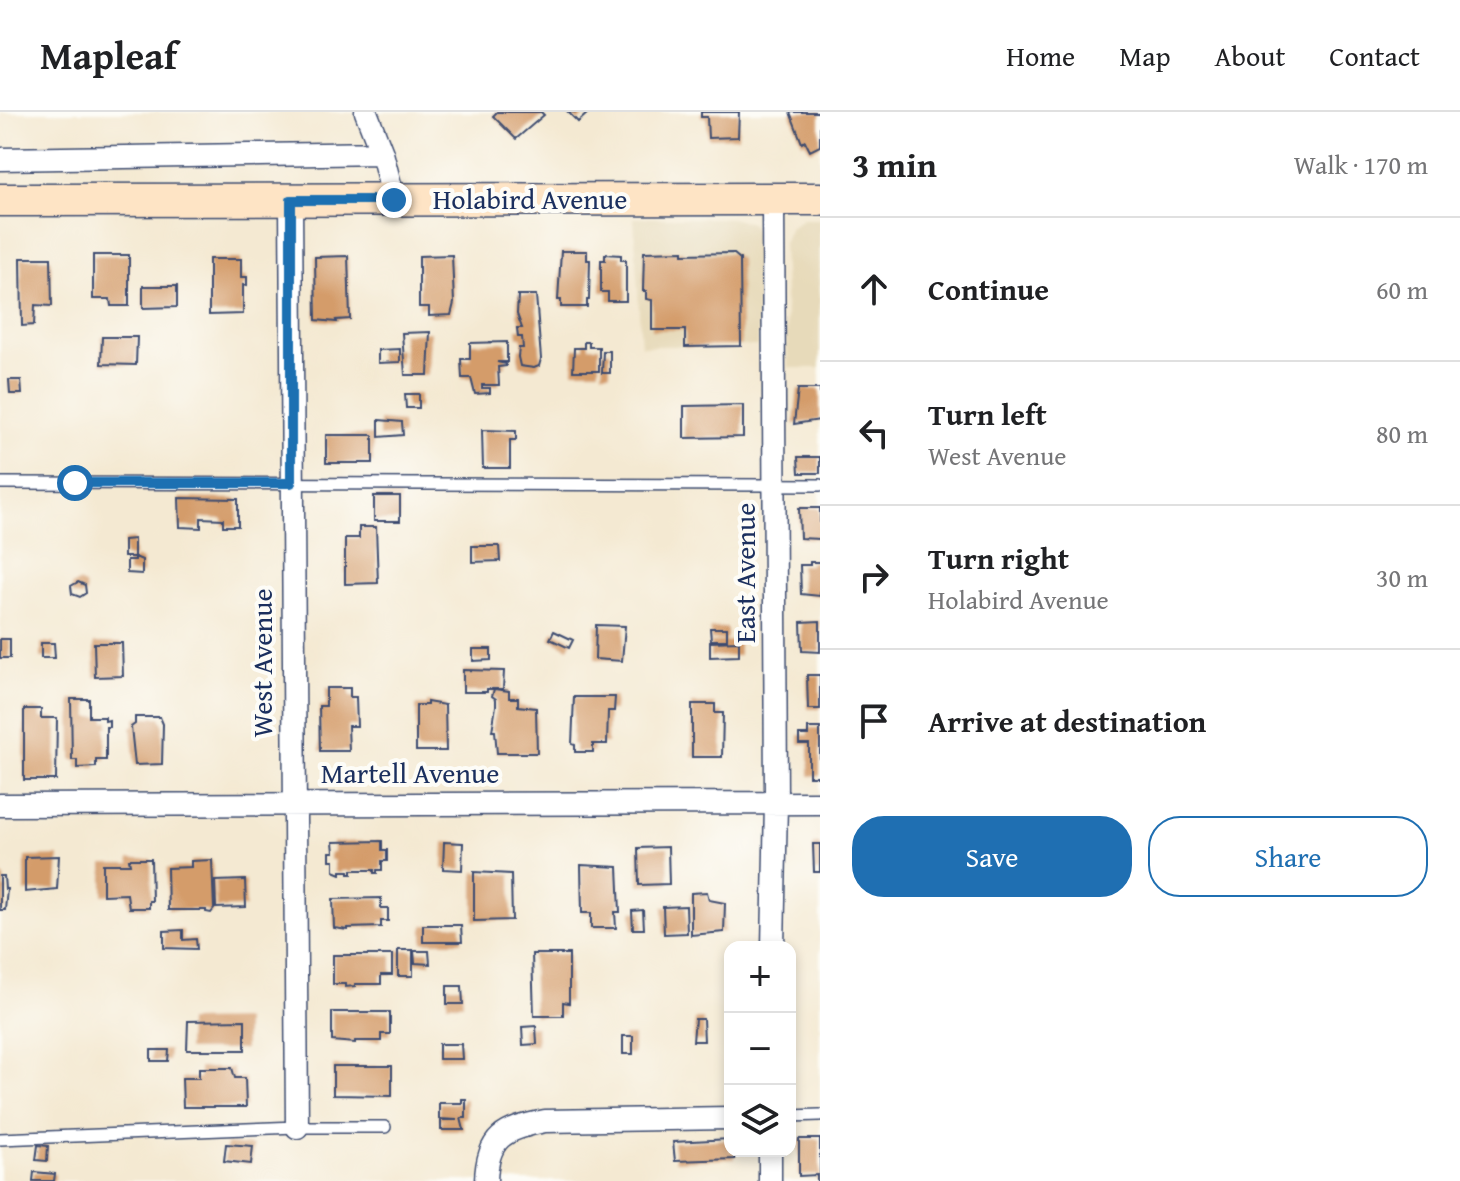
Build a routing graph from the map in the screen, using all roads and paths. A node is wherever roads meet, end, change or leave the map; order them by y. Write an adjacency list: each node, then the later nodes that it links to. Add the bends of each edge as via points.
1 (366, 112): 2 (street)
2 (382, 153): 3 (street); 8 (street)
3 (0, 159)
4 (773, 199): 5 (main road, Holabird Avenue); 8 (main road, Holabird Avenue); 11 (street, East Avenue)
5 (820, 199)
6 (0, 200): 7 (main road, Holabird Avenue)
7 (291, 200): 8 (main road, Holabird Avenue); 10 (street, West Avenue)
8 (394, 200)
9 (0, 483): 10 (lane)
10 (291, 483): 11 (lane); 15 (street, West Avenue)
11 (775, 485): 12 (lane); 13 (street, East Avenue)
12 (820, 485)
13 (776, 803): 14 (street, Martell Avenue); 15 (street, Martell Avenue); 17 (street, East Avenue)
14 (820, 803)
15 (293, 804): 16 (street, Martell Avenue); 21 (street, West Avenue)
16 (0, 805)
17 (773, 941)
18 (820, 1115): 19 (lane)
19 (796, 1116)
20 (724, 1118): 25 (street, via 524,1125 494,1145 487,1157)
21 (297, 1127): 22 (lane); 23 (lane)
22 (385, 1127)
23 (0, 1139)
24 (770, 1157): 26 (street)
25 (486, 1181)
26 (770, 1181)

